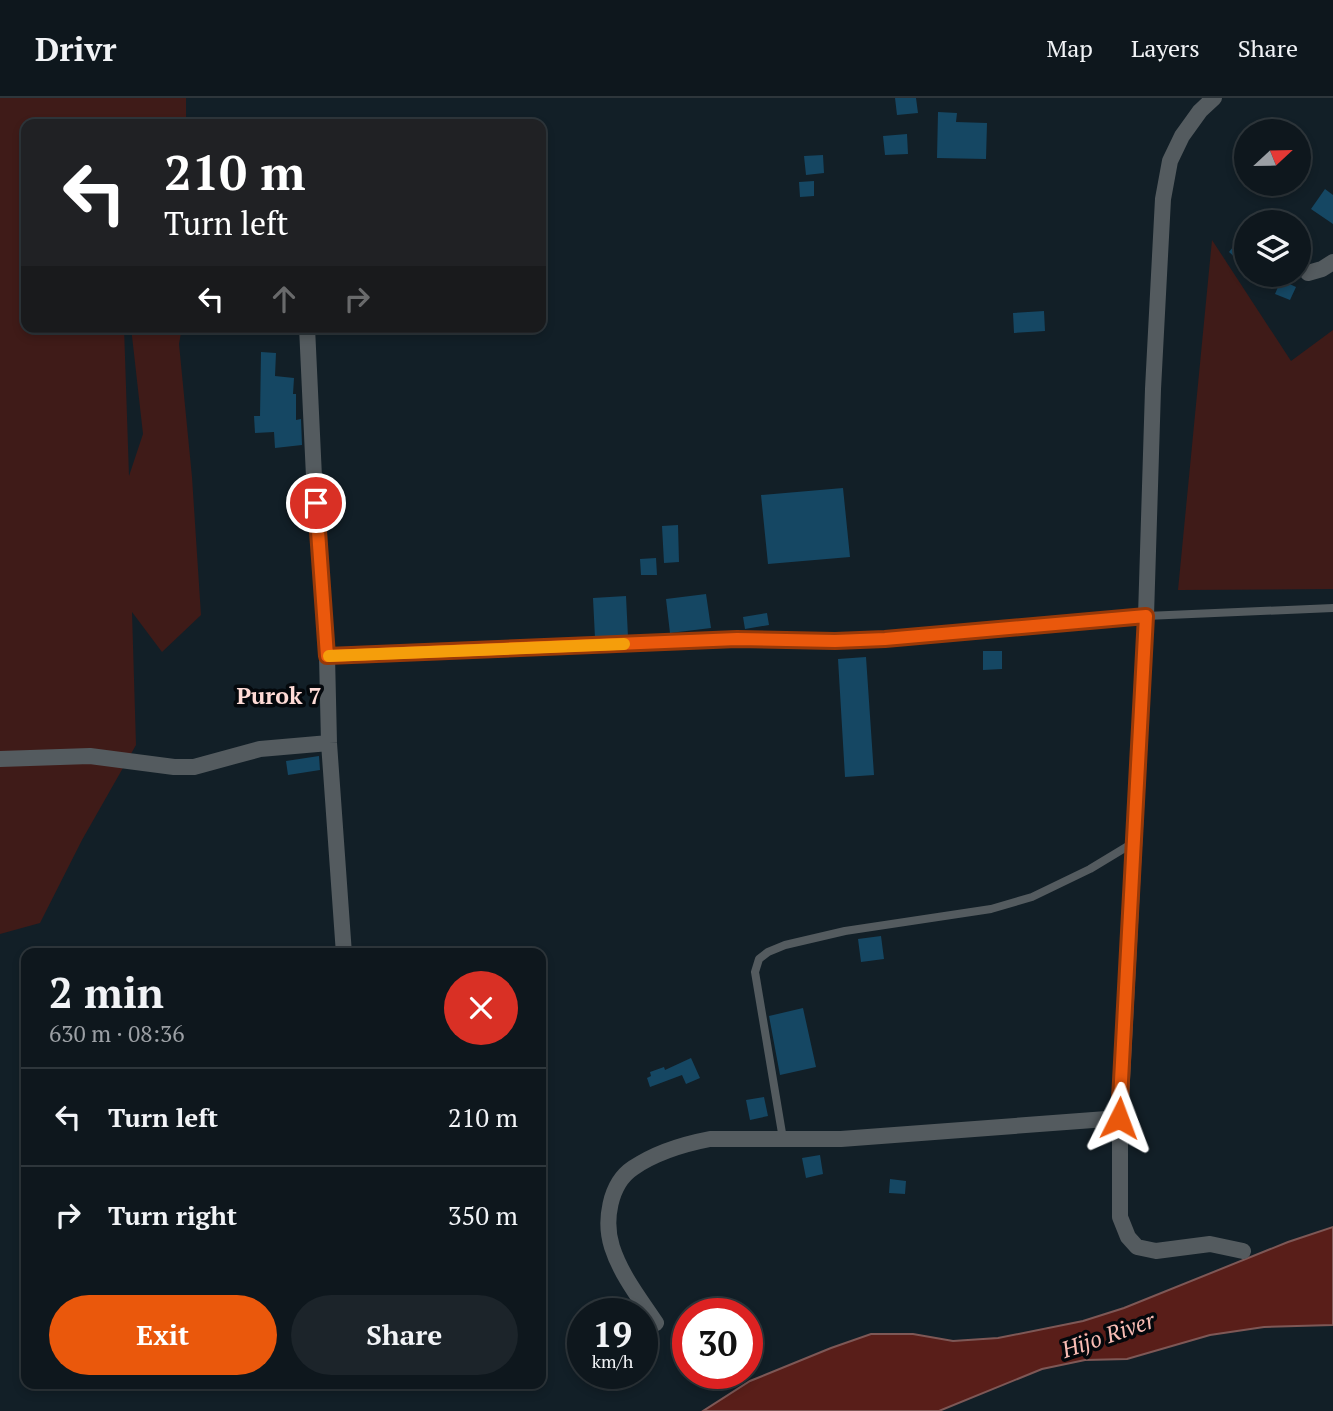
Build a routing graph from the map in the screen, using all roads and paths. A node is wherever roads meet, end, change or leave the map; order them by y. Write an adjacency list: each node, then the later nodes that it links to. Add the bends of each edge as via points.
1 (1214, 98): 6 (street, via 1182,136 1170,162 1163,199)
2 (1333, 262): 3 (street)
3 (1311, 272)
4 (307, 333): 7 (street)
5 (1333, 608): 6 (lane)
6 (1146, 616): 7 (lane, via 885,639 737,639); 10 (street)
7 (327, 656): 8 (street)
8 (329, 743): 9 (street, via 260,749 194,767 90,756); 11 (street)
9 (0, 759)
10 (1133, 843): 12 (street); 13 (lane, via 1032,897 991,909 809,939 759,959 755,972)
11 (344, 948)
12 (1119, 1118): 13 (street, via 841,1139); 14 (street, via 1120,1217 1137,1247 1156,1251 1210,1244)
13 (783, 1139): 15 (street, via 688,1143 632,1168 607,1214 611,1246)
14 (1243, 1251)
15 (640, 1298)

